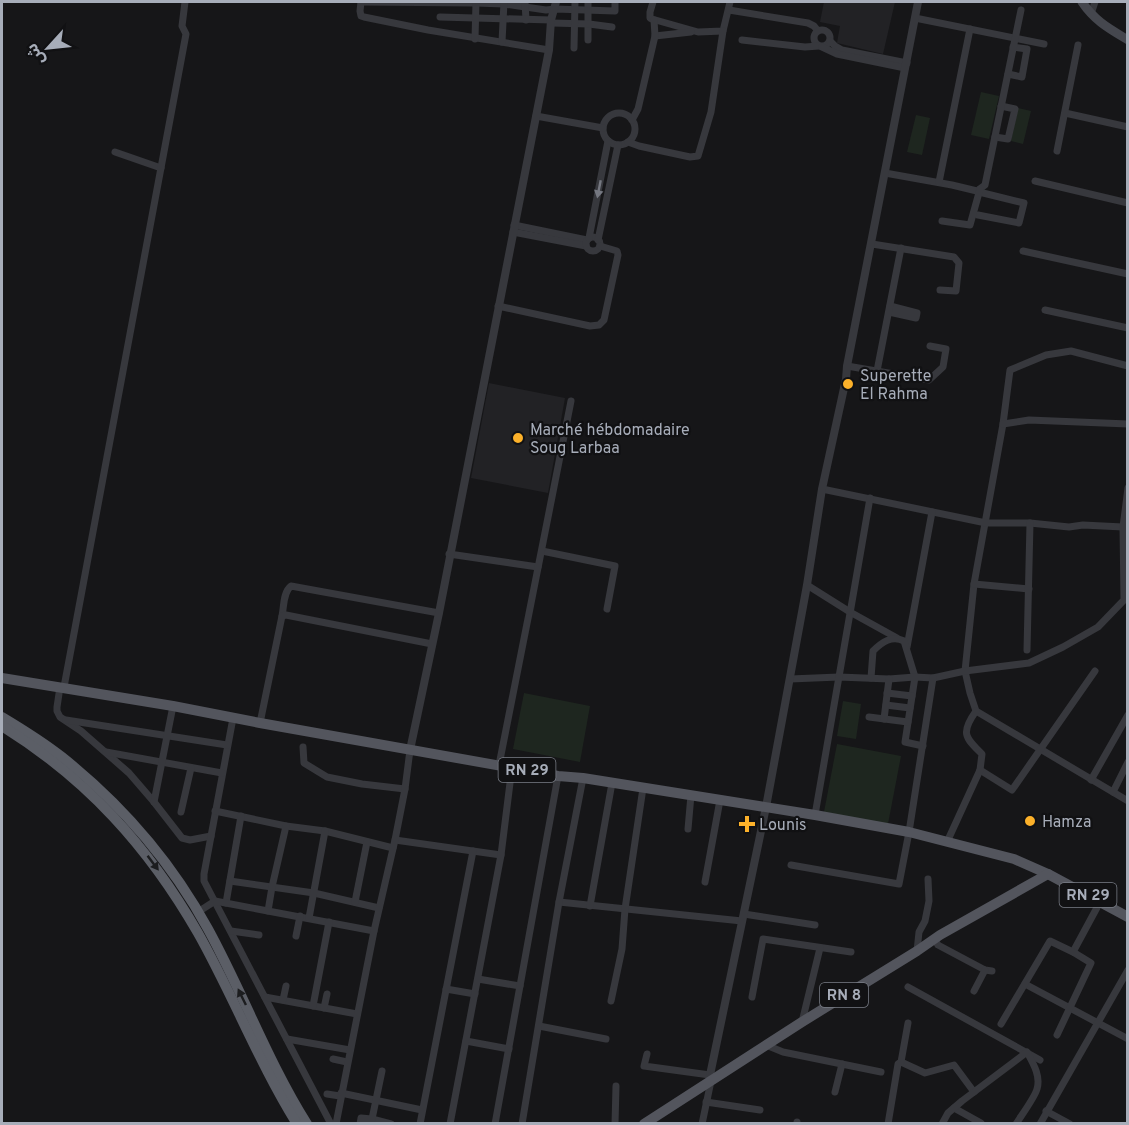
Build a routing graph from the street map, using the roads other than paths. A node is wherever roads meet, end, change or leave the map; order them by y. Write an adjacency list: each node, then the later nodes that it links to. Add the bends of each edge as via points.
1 (184, 2): 61 (street, via 182,26 186,34)
2 (361, 2): 3 (street); 35 (street, via 361,16)
3 (476, 2): 11 (street); 20 (street)
4 (575, 2): 15 (street)
5 (615, 2): 14 (street, via 615,11)
6 (653, 2): 24 (street, via 650,18)
7 (730, 2): 16 (street)
8 (918, 2): 21 (street)
9 (1082, 2): 18 (main road)
10 (1095, 2): 18 (street)
11 (504, 3): 12 (street); 22 (street)
12 (524, 4): 13 (street, via 546,10); 23 (street)
13 (555, 5): 15 (street); 25 (street)
14 (587, 5): 15 (street); 26 (street)
15 (575, 10): 27 (street)
16 (729, 10): 30 (street); 31 (street, via 808,23)
17 (1021, 10): 34 (street)
18 (1090, 15): 38 (main road)
19 (440, 17): 20 (street)
20 (476, 18): 22 (street); 35 (street)
21 (915, 18): 29 (street); 47 (street)
22 (503, 19): 23 (street); 40 (street)
23 (526, 20): 25 (street)
24 (654, 20): 32 (street); 33 (street)
25 (551, 22): 27 (street); 46 (street)
26 (589, 24): 27 (street); 28 (street); 36 (street)
27 (574, 25): 45 (street)
28 (612, 27)
29 (970, 29): 34 (street); 64 (street)
30 (723, 31): 32 (street); 57 (street, via 711,112 698,156)
31 (818, 31): 39 (street, via 828,32); 43 (street, via 814,38)
32 (698, 32): 33 (street)
33 (655, 36): 52 (street)
34 (1015, 38): 41 (street); 44 (street)
35 (474, 39): 40 (street)
36 (588, 40)
37 (742, 40): 43 (street)
38 (1128, 40)
39 (830, 41): 43 (street); 47 (street, via 842,51)
40 (502, 42): 46 (street)
41 (1044, 44)
42 (1078, 45): 50 (street)
43 (821, 46): 47 (street, via 837,54)
44 (1013, 47): 48 (street); 48 (street, via 1027,50 1022,77)
45 (574, 48)
46 (549, 50): 51 (street)
47 (906, 66): 62 (street)
48 (1008, 74): 49 (street)
49 (1001, 106): 55 (street); 55 (street, via 1015,109 1008,139)
50 (1065, 113): 53 (street); 59 (street)
51 (536, 116): 54 (street); 69 (street)
52 (632, 120): 54 (street, via 623,114 613,114); 57 (street, via 633,137)
53 (1128, 127)
54 (603, 128): 56 (street)
55 (995, 136): 65 (street, via 985,185)
56 (608, 141): 58 (street); 70 (street, one-way to 70)
57 (628, 142): 58 (street)
58 (618, 145): 71 (street)
59 (1057, 152)
60 (115, 153): 61 (street)
61 (161, 168): 117 (street)
62 (885, 173): 64 (street); 72 (street)
63 (1035, 181): 66 (street)
64 (939, 183): 65 (street)
65 (980, 190): 67 (street, via 1024,203 1019,223); 68 (street, via 970,225)
66 (1128, 203)
67 (978, 215)
68 (942, 221)
69 (514, 228): 70 (street); 77 (street)
70 (587, 242): 71 (street, via 595,238); 71 (street, via 587,249 593,251)
71 (599, 243): 77 (street, via 615,249 618,255 604,320 599,325)
72 (872, 244): 73 (street); 81 (street)
73 (901, 248): 76 (street, via 954,257 959,263 956,291); 83 (street)
74 (1023, 251): 75 (street)
75 (1128, 274)
76 (940, 290)
77 (498, 306): 95 (street)
78 (1045, 310): 79 (street)
79 (1128, 328)
80 (930, 346): 83 (street, via 946,349 943,367 929,380)
81 (847, 366): 83 (street); 88 (street)
82 (1128, 366): 85 (street, via 1071,351 1046,355 1010,370)
83 (877, 371)
84 (570, 401): 94 (street)
85 (1004, 424): 86 (street, via 1029,420); 91 (street)
86 (1128, 424)
87 (1128, 488): 93 (street)
88 (822, 489): 89 (street); 98 (street)
89 (870, 498): 90 (street); 102 (street)
90 (932, 512): 91 (street); 106 (street)
91 (986, 523): 92 (street); 97 (street)
92 (1030, 523): 93 (street); 99 (street)
93 (1123, 527): 108 (street, via 1124,600 1098,627 1029,663)
94 (542, 552): 96 (street); 100 (street, via 615,566)
95 (449, 554): 96 (street); 101 (street)
96 (538, 567): 142 (street)
97 (974, 584): 99 (street); 108 (street)
98 (807, 585): 102 (street); 115 (street)
99 (1029, 589): 107 (street)
100 (607, 609)
101 (439, 612): 103 (street, via 293,586 286,593); 105 (street)
102 (850, 612): 104 (street); 110 (street)
103 (282, 616): 105 (street); 131 (street)
104 (897, 638): 106 (street); 113 (street, via 883,641 873,651)
105 (432, 644): 138 (street)
106 (907, 647): 111 (street)
107 (1028, 650)
108 (966, 671): 114 (street); 123 (street)
109 (1095, 671): 137 (street)
110 (839, 677): 113 (street); 115 (street); 161 (street)
111 (915, 677): 114 (street); 116 (street); 119 (street)
112 (2, 678): 117 (main road, RN 29)
113 (871, 678): 116 (street)
114 (933, 678): 135 (street)
115 (790, 679): 158 (street)
116 (889, 679): 118 (street)
117 (62, 687): 121 (main road, RN 29); 129 (street, via 57,711)
118 (887, 693): 119 (street); 120 (street)
119 (912, 696): 122 (street)
120 (886, 705): 122 (street); 128 (street)
121 (173, 706): 127 (main road, RN 29); 133 (street)
122 (910, 708): 130 (street)
123 (976, 711): 137 (street); 145 (street, via 967,723 966,734 982,754)
124 (1128, 716): 149 (street)
125 (2, 717): 189 (highway, via 61,756 118,808 162,859)
126 (869, 717): 128 (street)
127 (233, 718): 131 (main road, RN 29); 134 (street)
128 (884, 718): 130 (street)
129 (63, 719): 133 (street); 139 (street)
130 (908, 722): 135 (street, via 904,742)
131 (260, 723): 138 (main road, RN 29)
132 (2, 726): 259 (highway, one-way to 259, via 85,788 154,864 199,935)
133 (167, 735): 134 (street); 141 (street)
134 (227, 745): 146 (street)
135 (922, 746): 166 (street)
136 (303, 747): 152 (street, via 304,764 327,777)
137 (1040, 749): 145 (street, via 1012,790); 149 (street)
138 (410, 750): 142 (main road, RN 29); 152 (street)
139 (105, 752): 141 (street); 157 (street)
140 (1128, 762): 153 (street)
141 (162, 763): 144 (street); 157 (street)
142 (499, 765): 143 (main road, RN 29)
143 (512, 767): 147 (main road, RN 29); 172 (street)
144 (191, 768): 146 (street); 160 (street)
145 (980, 770): 169 (street)
146 (222, 773): 159 (street)
147 (558, 776): 148 (main road, RN 29); 209 (street)
148 (583, 778): 150 (main road, RN 29); 182 (street)
149 (1091, 780): 153 (street)
150 (612, 783): 151 (main road, RN 29); 185 (street)
151 (643, 788): 154 (main road, RN 29); 187 (street)
152 (405, 789): 170 (street)
153 (1113, 792): 156 (street)
154 (691, 795): 155 (main road, RN 29); 164 (street)
155 (720, 800): 158 (main road, RN 29); 177 (street)
156 (1128, 801)
157 (154, 802): 167 (street, via 182,838)
158 (766, 807): 161 (main road, RN 29); 193 (street)
159 (215, 811): 162 (street); 167 (street)
160 (181, 812)
161 (815, 814): 166 (main road, RN 29)
162 (241, 816): 163 (street); 176 (street)
163 (286, 826): 165 (street); 178 (street)
164 (688, 829)
165 (325, 831): 168 (street); 179 (street)
166 (909, 832): 169 (main road, RN 29); 173 (street, via 899,884)
167 (211, 836): 180 (street, via 204,879)
168 (367, 842): 170 (street); 181 (street)
169 (947, 842): 174 (main road, RN 29, via 1014,859)
170 (394, 844): 171 (street); 186 (street)
171 (472, 851): 172 (street); 211 (street)
172 (501, 855): 206 (street)
173 (791, 865)
174 (1048, 874): 183 (main road, RN 29); 200 (main road, RN 8)
175 (928, 879): 202 (street, via 926,921)
176 (230, 881): 178 (street); 184 (street)
177 (705, 882)
178 (272, 887): 179 (street); 188 (street)
179 (314, 893): 181 (street); 192 (street)
180 (215, 902): 184 (street); 189 (street); 196 (street)
181 (355, 902): 186 (street)
182 (559, 902): 185 (street); 227 (street)
183 (1100, 902): 191 (main road, RN 29); 204 (street)
184 (226, 903): 188 (street)
185 (590, 906): 187 (street)
186 (379, 908): 197 (street)
187 (625, 909): 193 (street); 218 (street, via 622,949)
188 (268, 911): 190 (street)
189 (198, 912): 260 (highway, one-way to 189)
190 (300, 916): 192 (street); 199 (street)
191 (1128, 917)
192 (309, 918): 194 (street)
193 (743, 918): 195 (street); 245 (street)
194 (329, 922): 197 (street); 219 (street)
195 (815, 925)
196 (231, 931): 198 (street); 215 (street)
197 (374, 931): 222 (street)
198 (259, 935)
199 (296, 936)
200 (934, 939): 202 (main road, RN 8); 212 (street, via 938,945 988,970)
201 (820, 948): 203 (street); 216 (street, via 763,939); 223 (street)
202 (917, 951): 223 (main road, RN 8)
203 (851, 952)
204 (1073, 952): 207 (street, via 1050,941); 221 (street, via 1091,963)
205 (1127, 972): 225 (street)
206 (478, 979): 209 (street); 214 (street)
207 (1024, 984): 221 (street); 226 (street)
208 (286, 986): 217 (street)
209 (520, 986): 234 (street)
210 (908, 987): 236 (street)
211 (446, 989): 214 (street); 254 (street)
212 (974, 991)
213 (327, 994): 220 (street)
214 (475, 994): 232 (street)
215 (265, 997): 217 (street); 229 (street)
216 (752, 997)
217 (283, 1000): 219 (street)
218 (611, 1001)
219 (313, 1006): 220 (street)
220 (324, 1008): 222 (street)
221 (1070, 1008): 225 (street); 228 (street)
222 (357, 1014): 235 (street)
223 (802, 1022): 233 (main road, RN 8)
224 (908, 1023): 241 (street)
225 (1098, 1023): 231 (street); 256 (street)
226 (1001, 1024)
227 (539, 1026): 230 (street); 268 (street)
228 (1057, 1035)
229 (287, 1039): 235 (street); 261 (street)
230 (606, 1039)
231 (1128, 1039)
232 (466, 1041): 234 (street); 266 (street)
233 (766, 1045): 242 (street); 245 (main road, RN 8)
234 (509, 1049): 267 (street)
235 (350, 1050): 240 (street)
236 (1027, 1052): 239 (street); 248 (street); 274 (street, via 1035,1066 1037,1090)
237 (647, 1053): 245 (street, via 644,1066)
238 (333, 1059): 240 (street)
239 (1040, 1060)
240 (347, 1062): 250 (street)
241 (901, 1062): 248 (street, via 925,1073 954,1065); 272 (street)
242 (842, 1064): 244 (street); 247 (street)
243 (382, 1071): 251 (street)
244 (881, 1072)
245 (710, 1078): 252 (street); 270 (main road, RN 8)
246 (616, 1086): 269 (street)
247 (835, 1092)
248 (974, 1092): 253 (street)
249 (327, 1094): 250 (street)
250 (341, 1095): 251 (street); 262 (street)
251 (375, 1100): 254 (street); 257 (street)
252 (706, 1102): 255 (street); 271 (street)
253 (954, 1108): 258 (street); 273 (street)
254 (422, 1110): 265 (street)
255 (760, 1110)
256 (1046, 1111): 275 (street); 276 (street)
257 (372, 1119): 263 (street, via 361,1118); 264 (street)
258 (981, 1123)
259 (297, 1124)
260 (307, 1124)
261 (331, 1124)
262 (336, 1124)
263 (360, 1124)
264 (392, 1124)
265 (420, 1124)
266 (450, 1124)
267 (495, 1124)
268 (522, 1124)
269 (615, 1124)
270 (644, 1124)
271 (702, 1124)
272 (888, 1124)
273 (942, 1124)
274 (1016, 1124)
275 (1040, 1124)
276 (1070, 1124)

